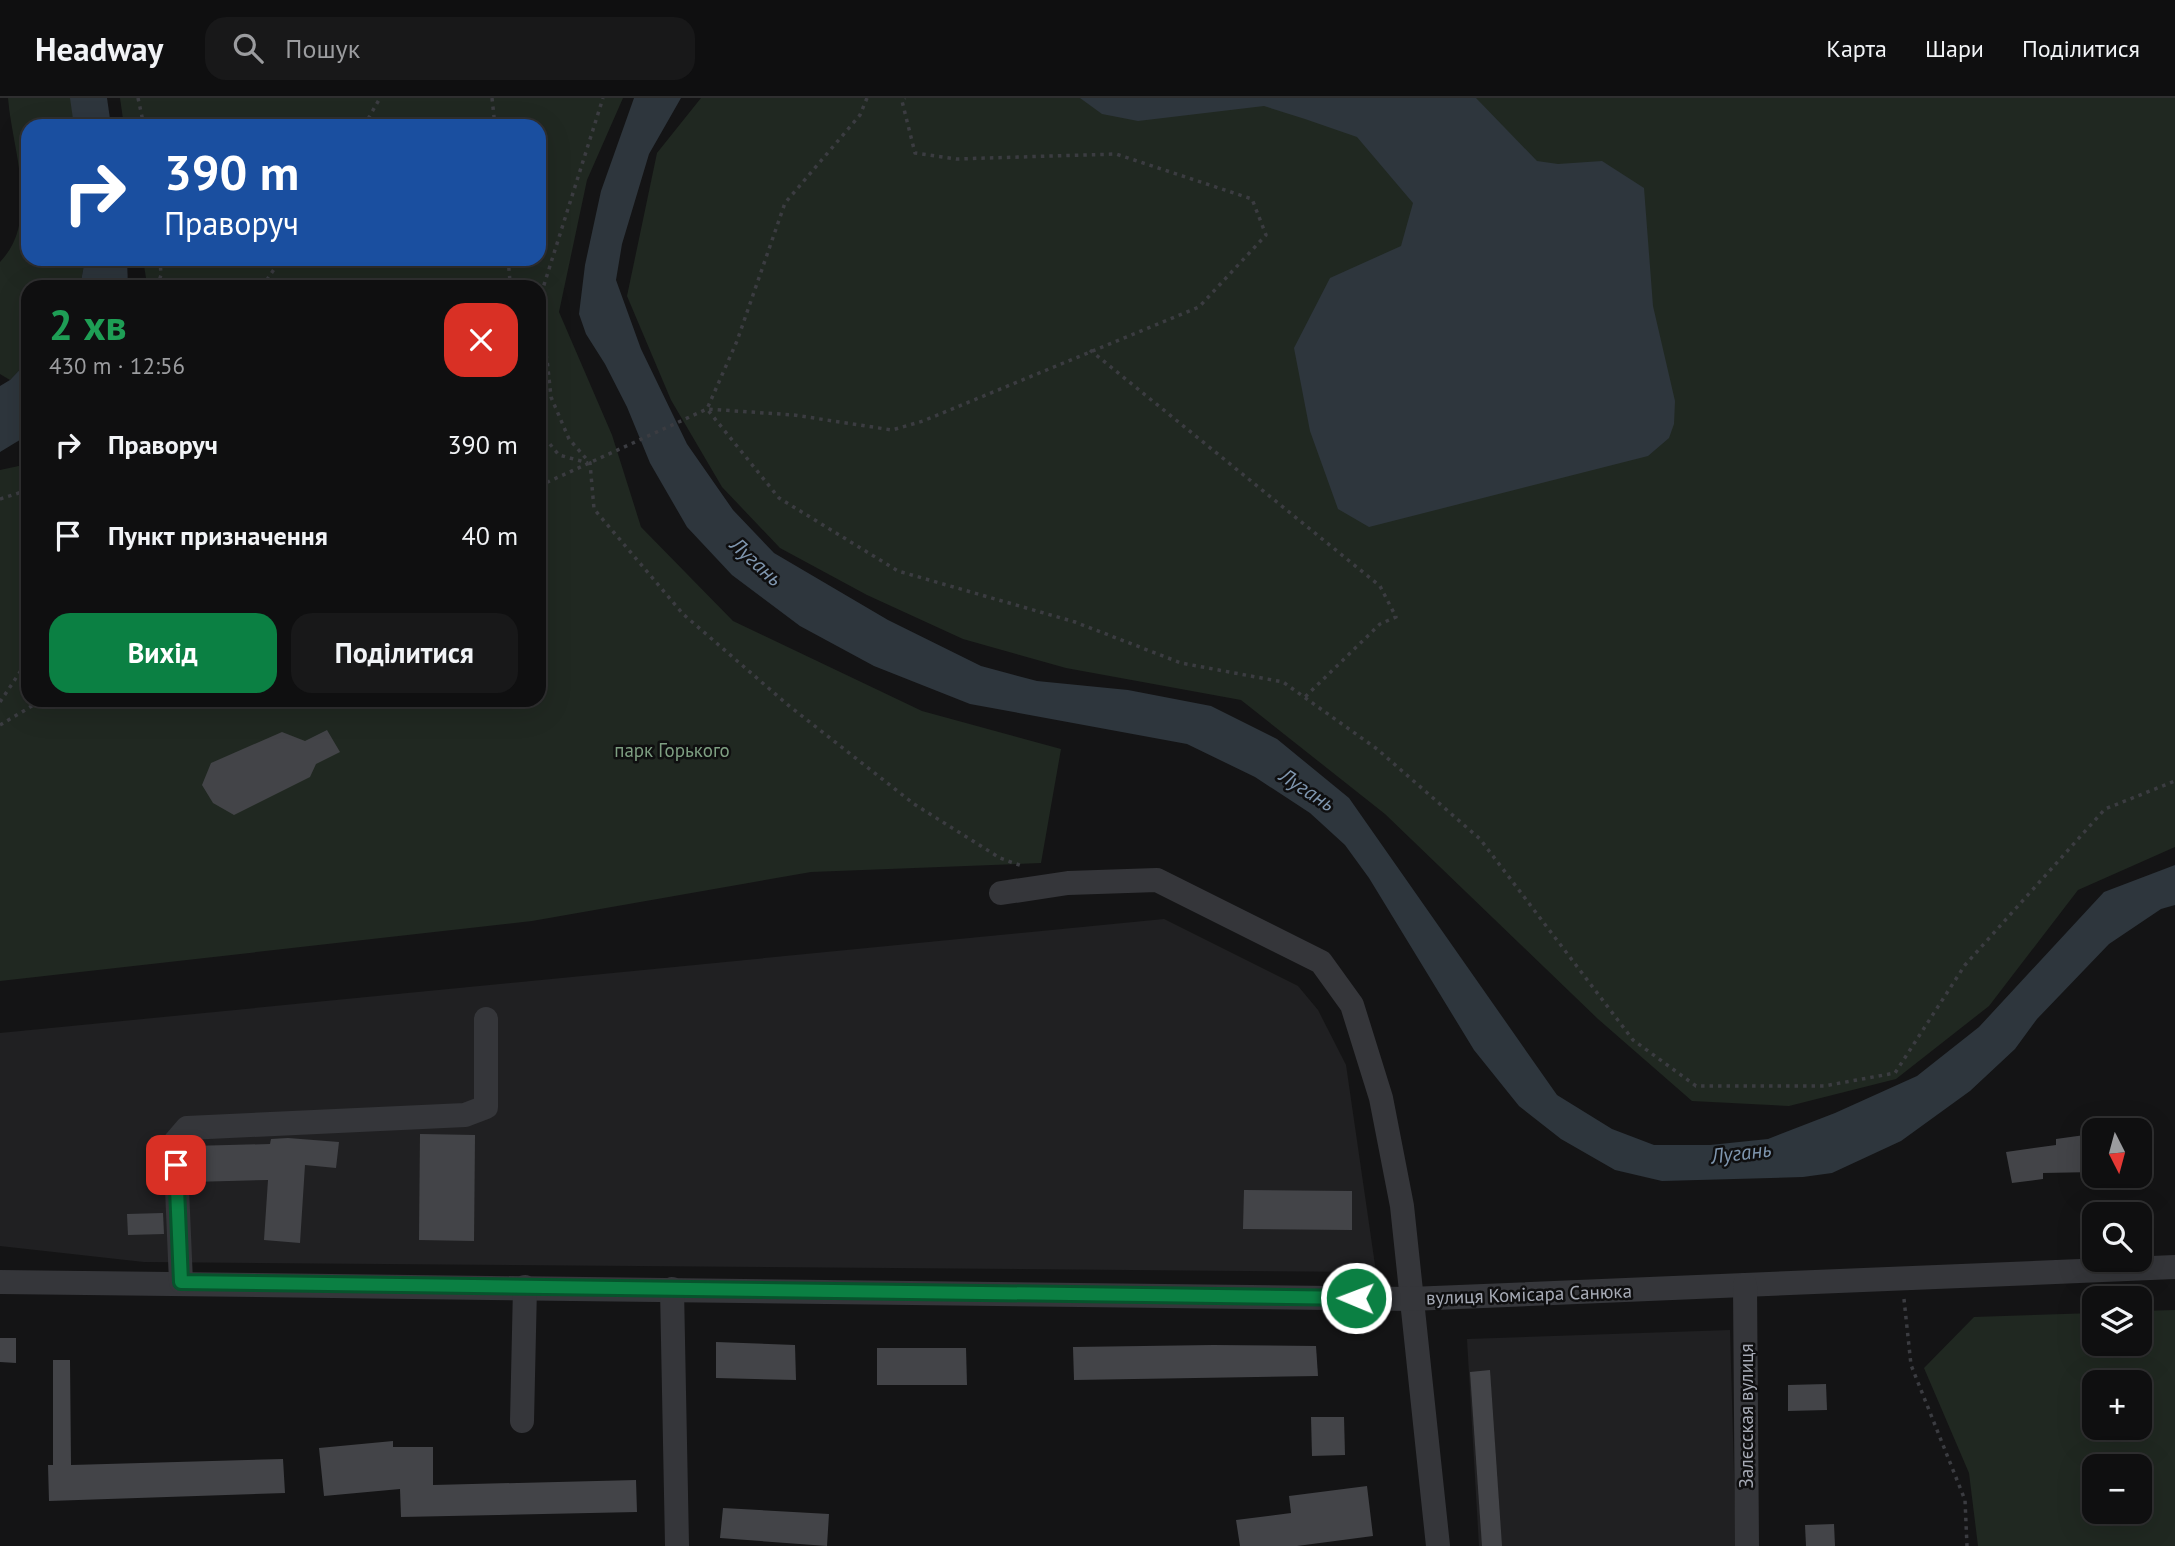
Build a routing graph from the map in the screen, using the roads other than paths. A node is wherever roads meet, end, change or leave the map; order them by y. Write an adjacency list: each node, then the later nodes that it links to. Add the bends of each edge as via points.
1 (1002, 893): 9 (street, via 1068,883 1157,880 1321,962 1352,1005 1381,1098 1402,1206)
2 (486, 1019): 5 (street, via 486,1107 465,1115 187,1128 175,1142)
3 (2175, 1267): 6 (street, вулиця Комісара Санюка)
4 (0, 1282): 5 (street, вулиця Комісара Санюка)
5 (181, 1282): 7 (street, вулиця Комісара Санюка)
6 (1745, 1285): 9 (street, вулиця Комісара Санюка); 13 (street, Залєсская вулиця)
7 (525, 1287): 8 (street, вулиця Комісара Санюка); 10 (street)
8 (672, 1289): 9 (street, вулиця Комісара Санюка); 11 (street)
9 (1410, 1299): 12 (street)
10 (522, 1421)
11 (677, 1545)
12 (1438, 1546)
13 (1746, 1546)

